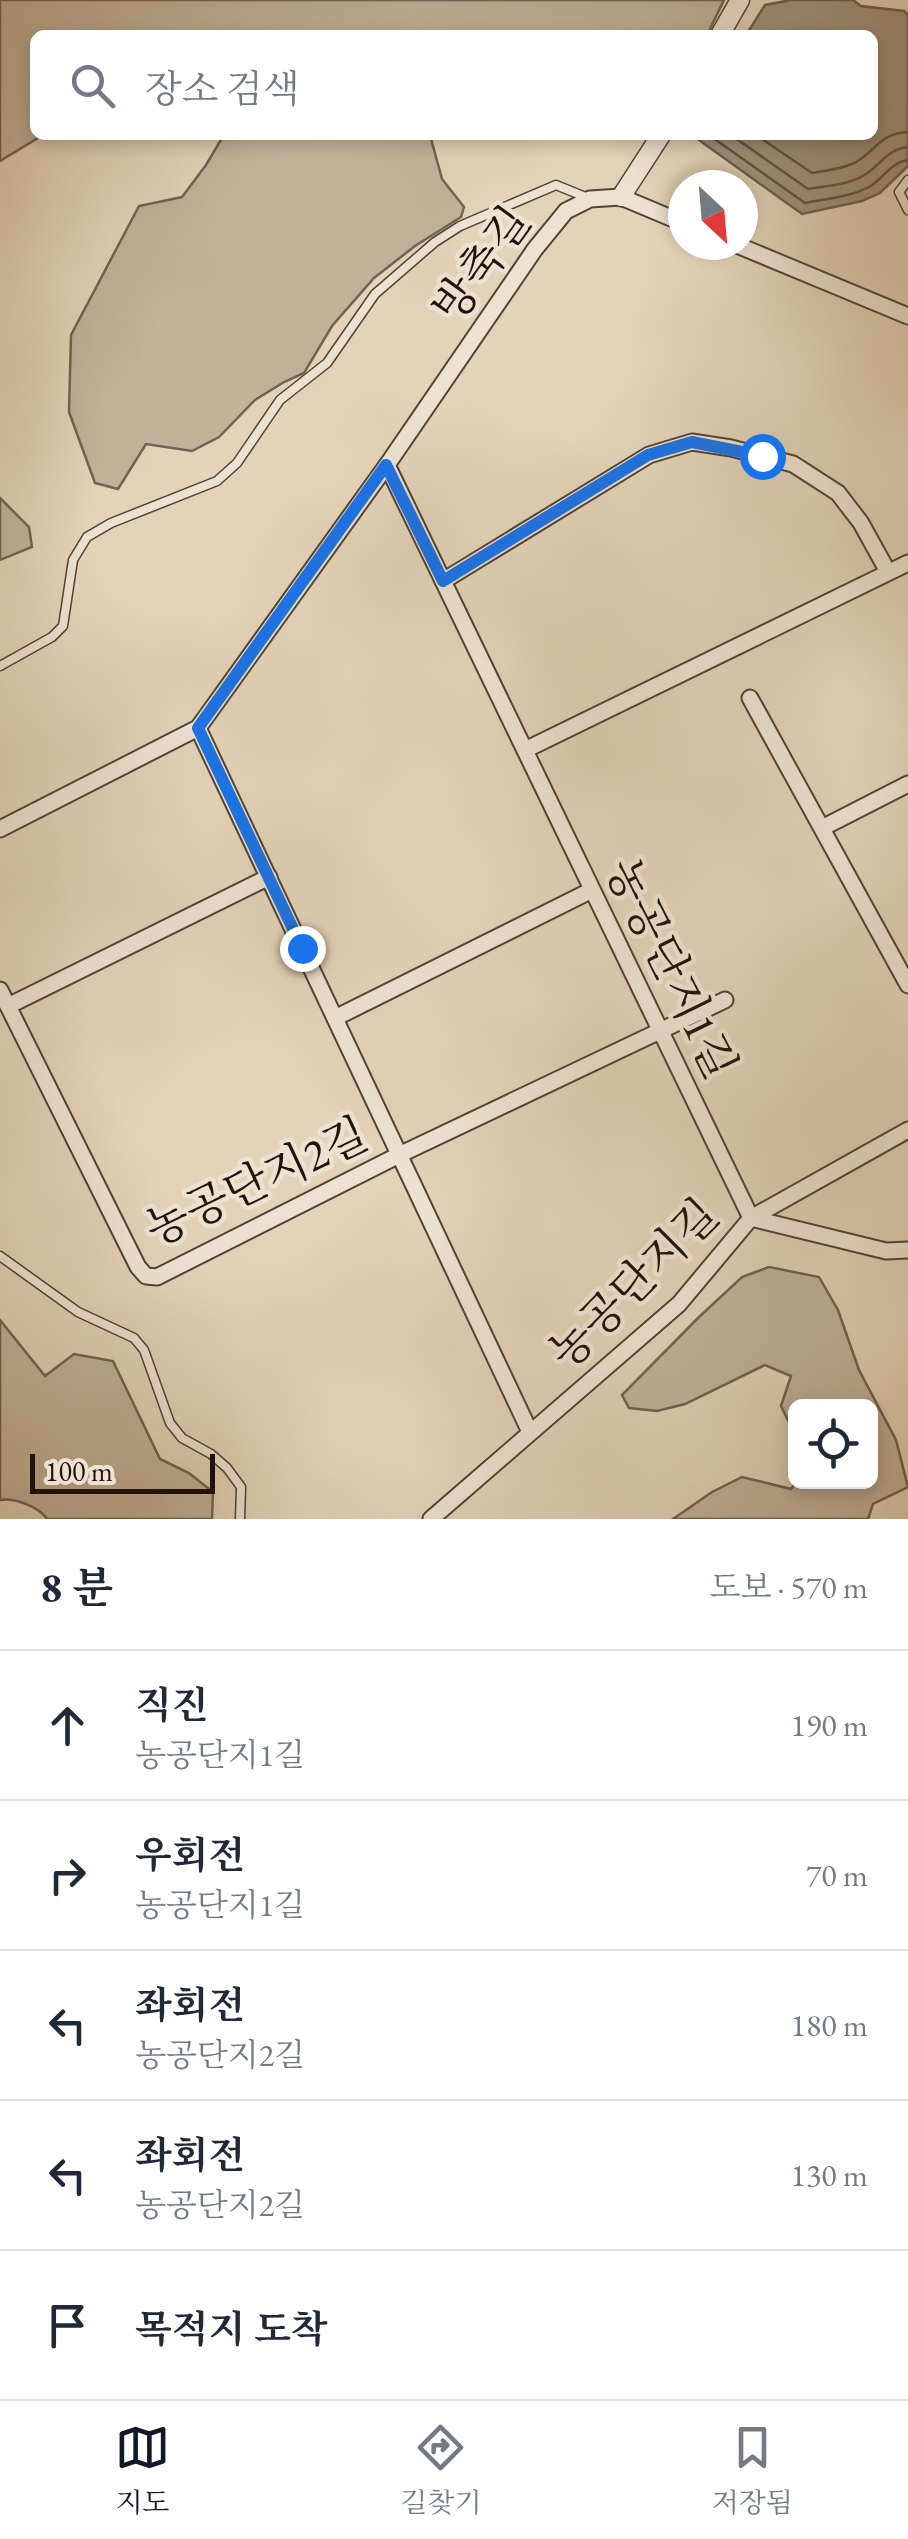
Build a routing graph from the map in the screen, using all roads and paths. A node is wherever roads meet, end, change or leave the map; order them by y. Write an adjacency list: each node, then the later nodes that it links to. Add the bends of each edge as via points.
1 (740, 0): 2 (street)
2 (723, 30)
3 (658, 140): 5 (street)
4 (908, 180): 7 (lane, via 899,192)
5 (620, 197): 6 (street, 방축길); 8 (street, 방축길)
6 (590, 199): 11 (street, 방축길, via 566,211 535,250); 15 (lane, via 556,185 435,242 375,294 327,363 280,400 217,482 87,537 73,560 63,626)
7 (908, 210)
8 (668, 217)
9 (758, 254): 10 (street)
10 (908, 316)
11 (386, 465): 14 (street, 농공단지1길); 17 (street)
12 (908, 562): 13 (street)
13 (888, 572): 14 (street, via 838,493 794,464 692,442 648,455); 18 (street)
14 (443, 581): 18 (street, 농공단지1길)
15 (0, 666)
16 (750, 698): 20 (street)
17 (198, 728): 21 (street); 22 (street, 농공단지2길)
18 (525, 750): 23 (street, 농공단지1길)
19 (908, 784): 20 (street)
20 (822, 828): 24 (street)
21 (0, 829)
22 (268, 877): 27 (street); 28 (street, 농공단지2길)
23 (592, 890): 28 (street); 29 (street, 농공단지1길)
24 (908, 986)
25 (0, 990): 27 (street, 농공단지2길)
26 (725, 1000): 29 (street, 농공단지2길)
27 (8, 1006): 31 (street, 농공단지2길, via 146,1276 157,1277)
28 (335, 1018): 31 (street, 농공단지2길)
29 (660, 1031): 31 (street, 농공단지2길); 32 (street, 농공단지1길)
30 (908, 1130): 32 (street, 농공단지길)
31 (399, 1155): 35 (street, 농공단지2길)
32 (751, 1218): 33 (street, via 886,1252); 35 (street, 농공단지길, via 679,1304)
33 (908, 1250)
34 (0, 1256): 36 (lane, via 78,1312 134,1338 170,1423 219,1461 240,1488)
35 (530, 1432): 37 (street, 농공단지길)
36 (240, 1519)
37 (431, 1519)

